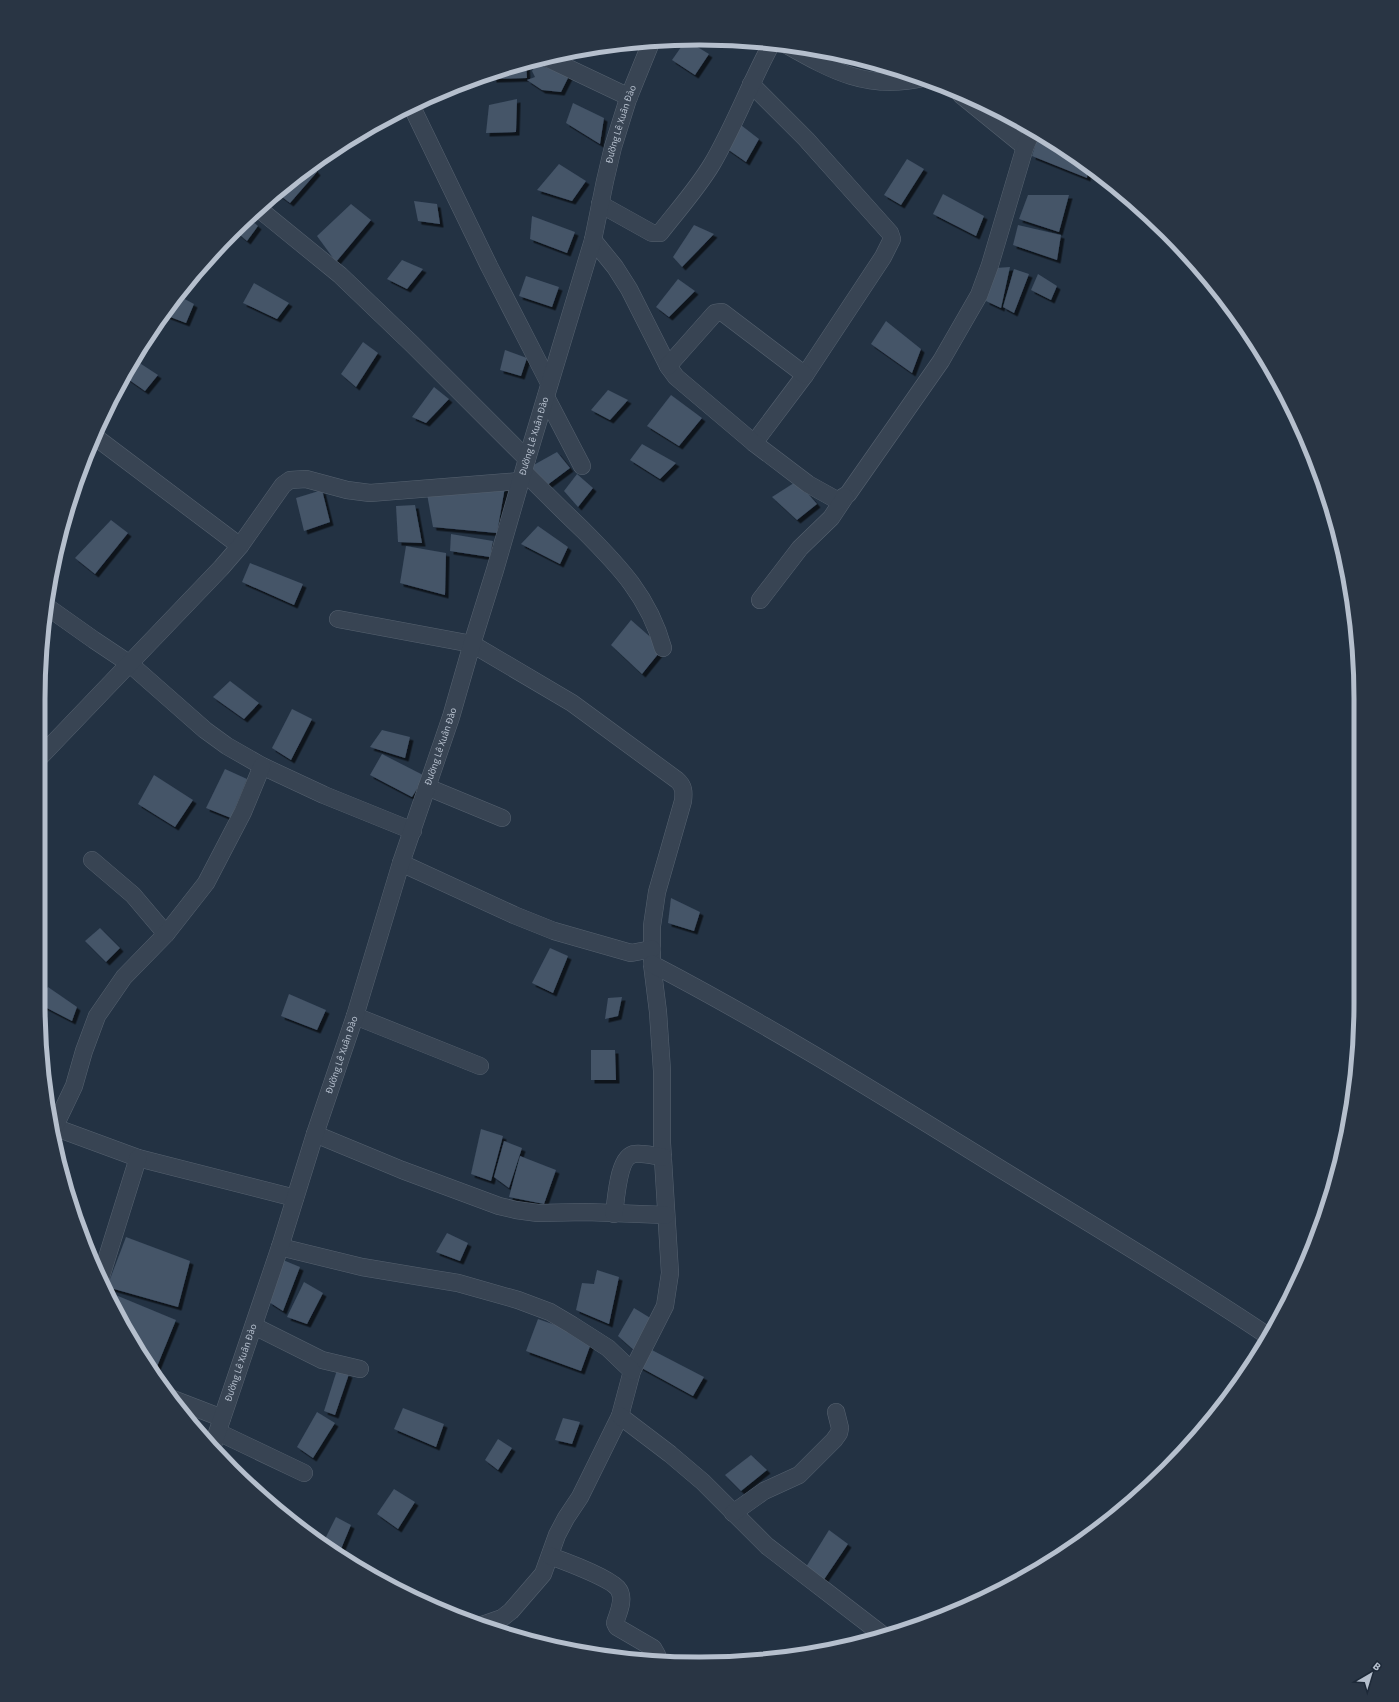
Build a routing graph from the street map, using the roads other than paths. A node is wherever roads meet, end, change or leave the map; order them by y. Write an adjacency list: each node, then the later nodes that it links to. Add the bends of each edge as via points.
1 (649, 47): 7 (street, Đường Lê Xuân Đào)
2 (768, 49): 6 (street)
3 (803, 54): 5 (street, via 843,74 859,78 878,81)
4 (555, 62): 7 (street)
5 (910, 80)
6 (751, 84): 12 (street, via 711,165 660,233 652,233); 16 (street, via 811,145 890,233 892,239 883,257)
7 (629, 97): 12 (street, Đường Lê Xuân Đào, via 613,147)
8 (973, 105): 11 (street)
9 (414, 110): 17 (street)
10 (1030, 135): 11 (street)
11 (1025, 147): 22 (street, via 979,295 941,361)
12 (600, 204): 14 (street, Đường Lê Xuân Đào)
13 (263, 212): 21 (street, via 340,275 417,349)
14 (593, 240): 15 (street, via 630,289); 17 (street, Đường Lê Xuân Đào)
15 (668, 366): 16 (street, via 715,313 722,312); 19 (street, via 676,377)
16 (805, 375): 19 (street)
17 (548, 390): 20 (street); 21 (street, Đường Lê Xuân Đào)
18 (99, 440): 23 (street)
19 (754, 443): 22 (street, via 808,484 835,499)
20 (582, 466)
21 (523, 471): 23 (street, via 370,493 306,479 290,480 283,485); 27 (street, Đường Lê Xuân Đào); 28 (street, via 625,575 650,612 658,628)
22 (846, 497): 24 (street, via 831,518 800,548)
23 (240, 546): 29 (street)
24 (760, 600)
25 (52, 610): 29 (street)
26 (338, 619): 27 (street)
27 (472, 644): 32 (street, Đường Lê Xuân Đào); 38 (street, via 572,703 682,784 683,802 657,892 653,915)
28 (663, 648)
29 (130, 664): 30 (street); 31 (street, via 205,730)
30 (45, 752)
31 (262, 766): 34 (street, via 324,796); 37 (street, via 243,812 206,883)
32 (427, 787): 33 (street); 34 (street, Đường Lê Xuân Đào)
33 (502, 818)
34 (413, 831): 36 (street, Đường Lê Xuân Đào)
35 (92, 860): 37 (street, via 133,895)
36 (402, 863): 38 (street, via 554,931); 39 (street, Đường Lê Xuân Đào)
37 (166, 934): 41 (street, via 124,977 97,1016 74,1086)
38 (652, 957): 44 (street, via 662,1071); 52 (street, via 1185,1281)
39 (355, 1016): 40 (street); 43 (street, Đường Lê Xuân Đào)
40 (480, 1066)
41 (57, 1122)
42 (58, 1131): 45 (street)
43 (315, 1134): 46 (street, Đường Lê Xuân Đào); 47 (street, via 499,1206 538,1213)
44 (663, 1157): 47 (street, via 635,1154 625,1160 620,1173); 48 (street)
45 (138, 1158): 46 (street); 50 (street)
46 (295, 1198): 49 (street, Đường Lê Xuân Đào)
47 (614, 1214): 48 (street)
48 (666, 1215): 54 (street, via 670,1273 667,1300)
49 (280, 1247): 51 (street, Đường Lê Xuân Đào); 54 (street, via 362,1267 458,1283 518,1300 550,1312 572,1325 608,1348)
50 (103, 1271)
51 (254, 1326): 53 (street, via 322,1360); 58 (street, Đường Lê Xuân Đào)
52 (1264, 1333)
53 (360, 1369)
54 (632, 1371): 57 (street)
55 (184, 1405): 58 (street)
56 (836, 1412): 61 (street, via 839,1433 799,1475 764,1491)
57 (620, 1416): 61 (street, via 703,1482); 62 (street, via 580,1498 557,1535)
58 (220, 1425): 59 (street, Đường Lê Xuân Đào); 60 (street)
59 (214, 1442)
60 (304, 1473)
61 (733, 1513): 64 (street, via 767,1546)
62 (550, 1556): 63 (street, via 543,1574 511,1611); 65 (street, via 581,1568 619,1590 621,1598 616,1627 653,1648)
63 (490, 1622)
64 (879, 1632)
65 (657, 1656)

